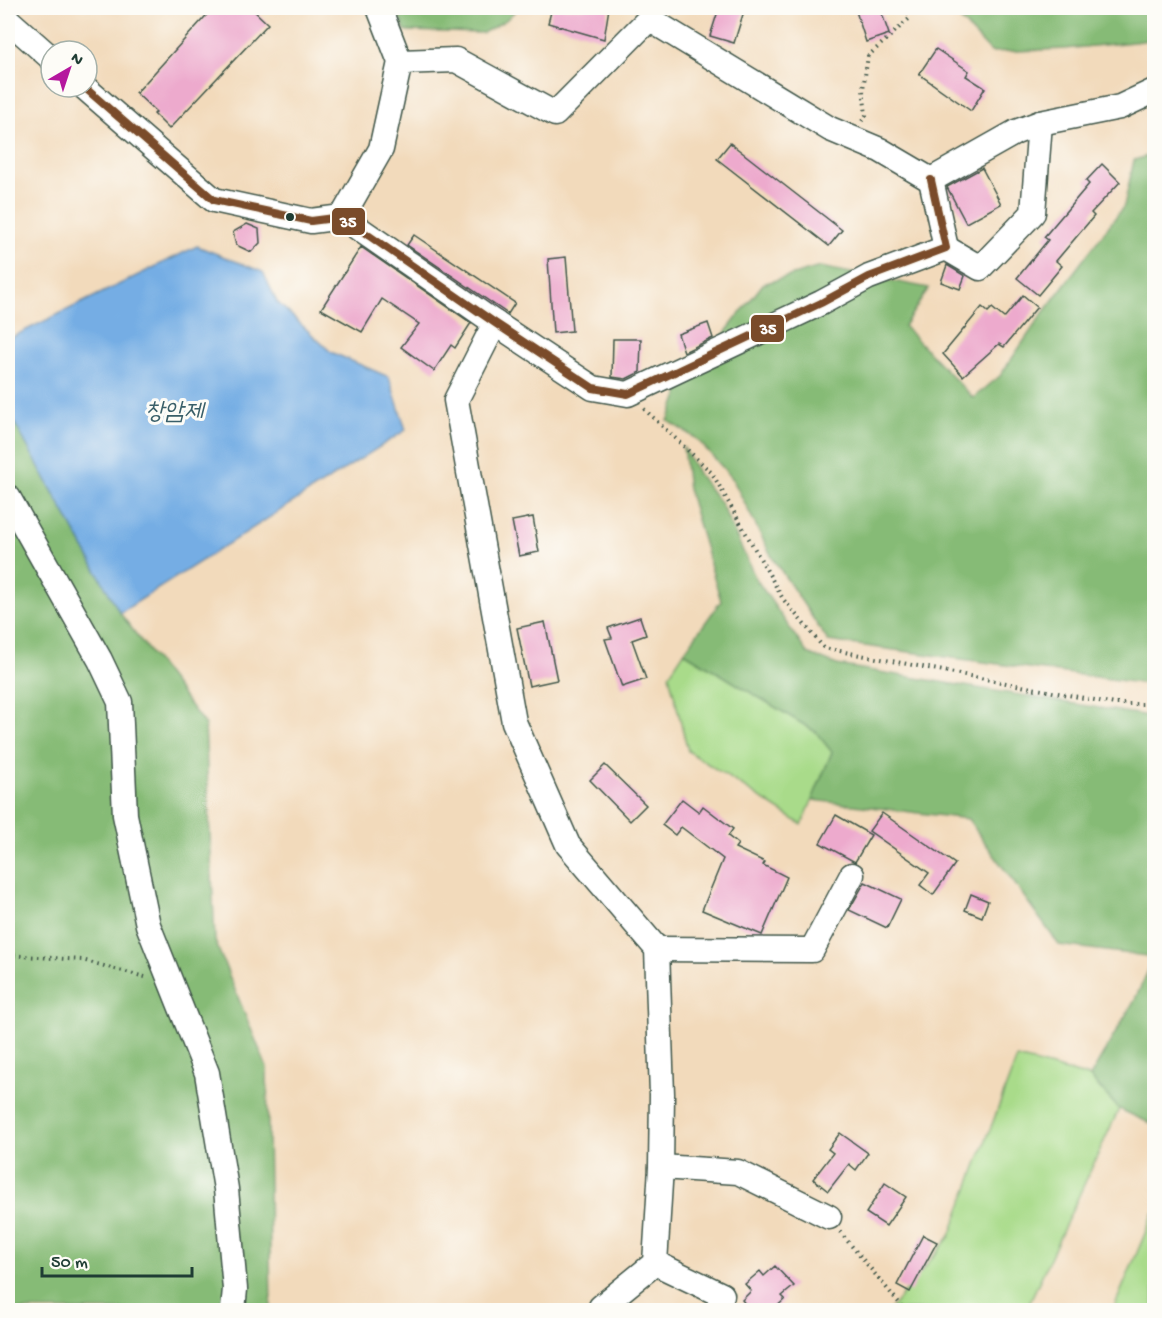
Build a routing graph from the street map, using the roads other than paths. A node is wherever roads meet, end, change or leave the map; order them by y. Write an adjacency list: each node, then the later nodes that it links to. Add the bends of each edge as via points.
1 (379, 8): 4 (street)
2 (8, 20): 3 (street)
3 (39, 47)
4 (400, 62): 8 (street, via 456,60 555,114 649,19 830,129 880,150); 9 (street, via 381,149)
5 (1155, 91): 7 (street, via 1120,107)
6 (98, 99): 9 (street, via 214,200 311,221)
7 (1040, 123): 8 (street, via 1016,132); 10 (street, via 1033,213 980,268)
8 (931, 180): 10 (street)
9 (342, 216): 11 (street)
10 (946, 248): 11 (street, via 869,277 628,394 593,388)
11 (495, 323): 14 (street, via 456,400 514,722 568,845)
12 (8, 497): 19 (street, via 120,702 126,815 148,925 207,1073 226,1189 235,1289)
13 (852, 875): 14 (street, via 812,951)
14 (657, 949): 15 (street)
15 (661, 1167): 16 (street, via 738,1172); 17 (street)
16 (829, 1217)
17 (655, 1263): 18 (street); 20 (street, via 602,1306)
18 (722, 1295)
19 (233, 1311)
20 (601, 1311)

